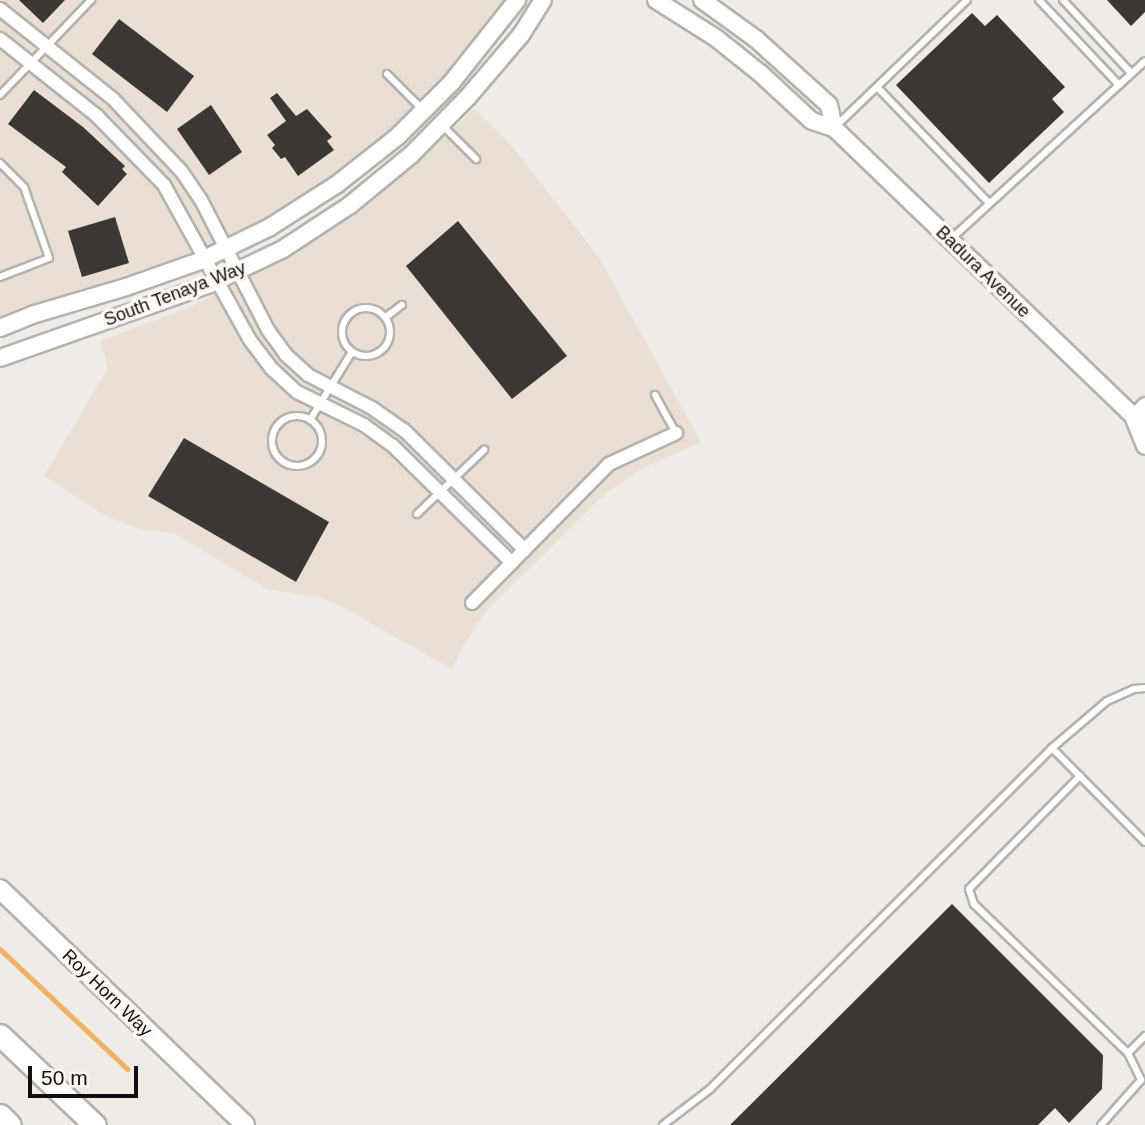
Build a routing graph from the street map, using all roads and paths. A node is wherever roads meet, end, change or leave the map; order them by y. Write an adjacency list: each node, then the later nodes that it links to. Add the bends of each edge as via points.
1 (91, 0): 11 (lane)
2 (517, 0): 19 (street, South Tenaya Way, via 453,82)
3 (543, 0): 20 (street, South Tenaya Way, via 521,35)
4 (656, 0): 21 (street, Badura Avenue, via 716,38 812,121)
5 (702, 0): 21 (street, Badura Avenue, via 756,39 829,105)
6 (967, 0): 17 (lane)
7 (1039, 0): 16 (lane)
8 (1063, 0): 14 (lane)
9 (0, 9): 11 (street)
10 (0, 39): 13 (street)
11 (47, 47): 13 (lane); 26 (street, via 113,99 160,145 201,200)
12 (1145, 61): 14 (lane)
13 (30, 63): 18 (lane); 27 (street, via 97,116 143,161 181,212)
14 (1131, 73): 16 (lane)
15 (387, 74): 19 (lane)
16 (1118, 85): 24 (lane)
17 (877, 87): 21 (lane); 24 (lane)
18 (0, 95)
19 (424, 110): 26 (street, South Tenaya Way, via 336,185 270,227)
20 (442, 124): 22 (lane); 28 (street, South Tenaya Way, via 350,205 283,249)
21 (834, 128): 25 (street, Badura Avenue)
22 (477, 159)
23 (0, 163): 29 (lane, via 24,187 49,258)
24 (989, 203): 25 (lane)
25 (949, 241): 40 (street, Badura Avenue)
26 (226, 248): 27 (street, South Tenaya Way); 28 (street)
27 (206, 258): 30 (street); 33 (street, South Tenaya Way)
28 (238, 271): 30 (street, South Tenaya Way); 36 (street, via 276,343 297,365)
29 (0, 278)
30 (218, 281): 35 (street, South Tenaya Way); 38 (street, via 265,361)
31 (402, 305): 32 (lane)
32 (386, 317): 34 (lane, via 391,332 381,352 366,357); 34 (lane, via 372,309 349,315 343,338)
33 (0, 328)
34 (352, 352): 36 (lane)
35 (0, 358)
36 (330, 387): 38 (lane); 45 (street, via 388,418)
37 (655, 395): 42 (lane)
38 (319, 404): 41 (lane); 46 (street, via 379,434)
39 (1145, 404): 40 (street)
40 (1139, 419): 43 (street, Badura Avenue)
41 (310, 420): 41 (lane, via 289,417 276,428 275,453 288,464 310,463 320,451 322,436)
42 (676, 433): 48 (street, via 608,464)
43 (1145, 446)
44 (484, 450): 45 (lane)
45 (454, 479): 46 (lane); 48 (street)
46 (441, 492): 47 (lane); 49 (street)
47 (417, 514)
48 (525, 550): 49 (street)
49 (512, 563): 50 (street)
50 (471, 603)
51 (1145, 688): 52 (lane, via 1107,701)
52 (1052, 748): 53 (lane); 65 (lane, via 710,1089)
53 (1080, 776): 54 (lane); 58 (lane, via 969,889 974,904)
54 (1145, 842)
55 (0, 889): 64 (main road, Roy Horn Way)
56 (0, 1035): 59 (highway)
57 (1145, 1036): 58 (lane)
58 (1128, 1053): 66 (lane, via 1141,1080)
59 (65, 1096): 62 (highway); 63 (highway)
60 (0, 1115): 61 (highway)
61 (10, 1125)
62 (95, 1125)
63 (115, 1125)
64 (245, 1125)
65 (663, 1125)
66 (1101, 1125)

